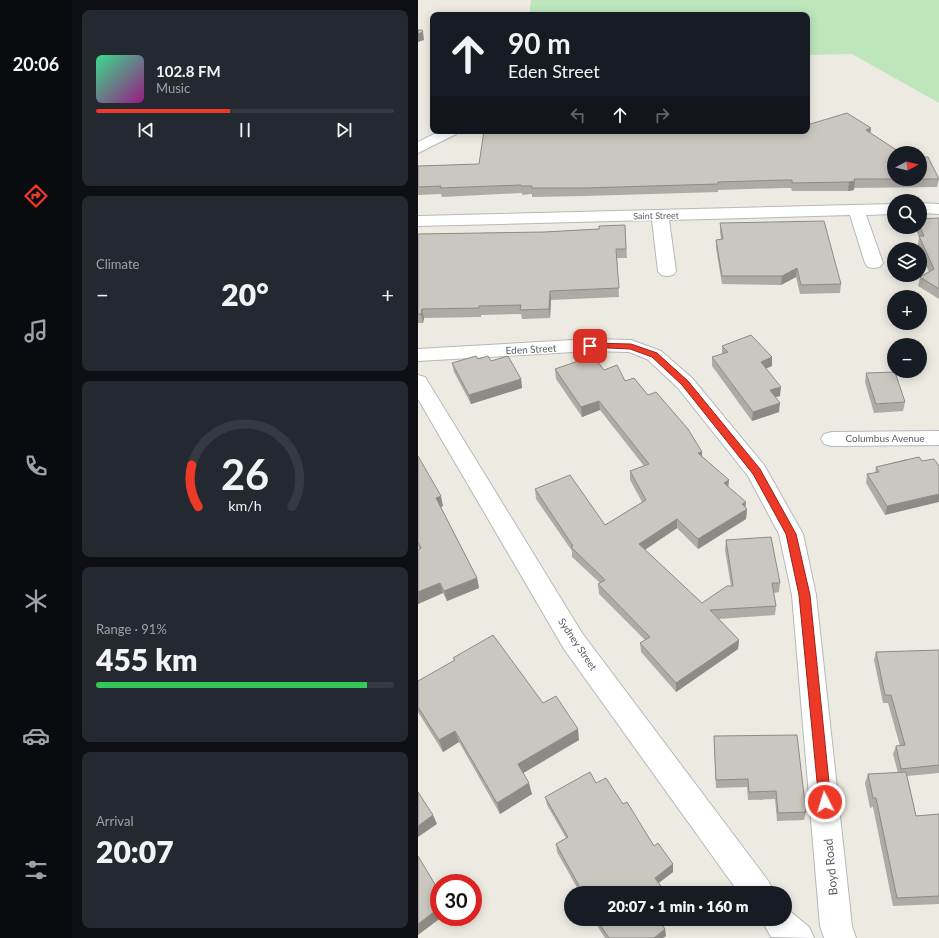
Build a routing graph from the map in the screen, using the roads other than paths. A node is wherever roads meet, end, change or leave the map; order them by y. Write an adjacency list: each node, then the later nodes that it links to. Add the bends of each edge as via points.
1 (445, 134): 2 (street)
2 (418, 148)
3 (927, 208): 5 (street)
4 (887, 209): 6 (street, Saint Street)
5 (939, 209)
6 (858, 211): 7 (street, Saint Street); 9 (street)
7 (660, 215): 8 (street, Saint Street); 10 (street)
8 (418, 222)
9 (874, 263)
10 (667, 271)
11 (418, 355): 15 (street, Eden Street, via 631,346 654,355 685,383)
12 (418, 382): 16 (street, Sydney Street, via 573,641)
13 (939, 438): 14 (street, Columbus Avenue)
14 (832, 439)
15 (756, 472): 19 (street, Boyd Road, via 791,534 804,595 836,926)
16 (753, 886)
17 (782, 926): 18 (street)
18 (798, 938)
19 (840, 938)

